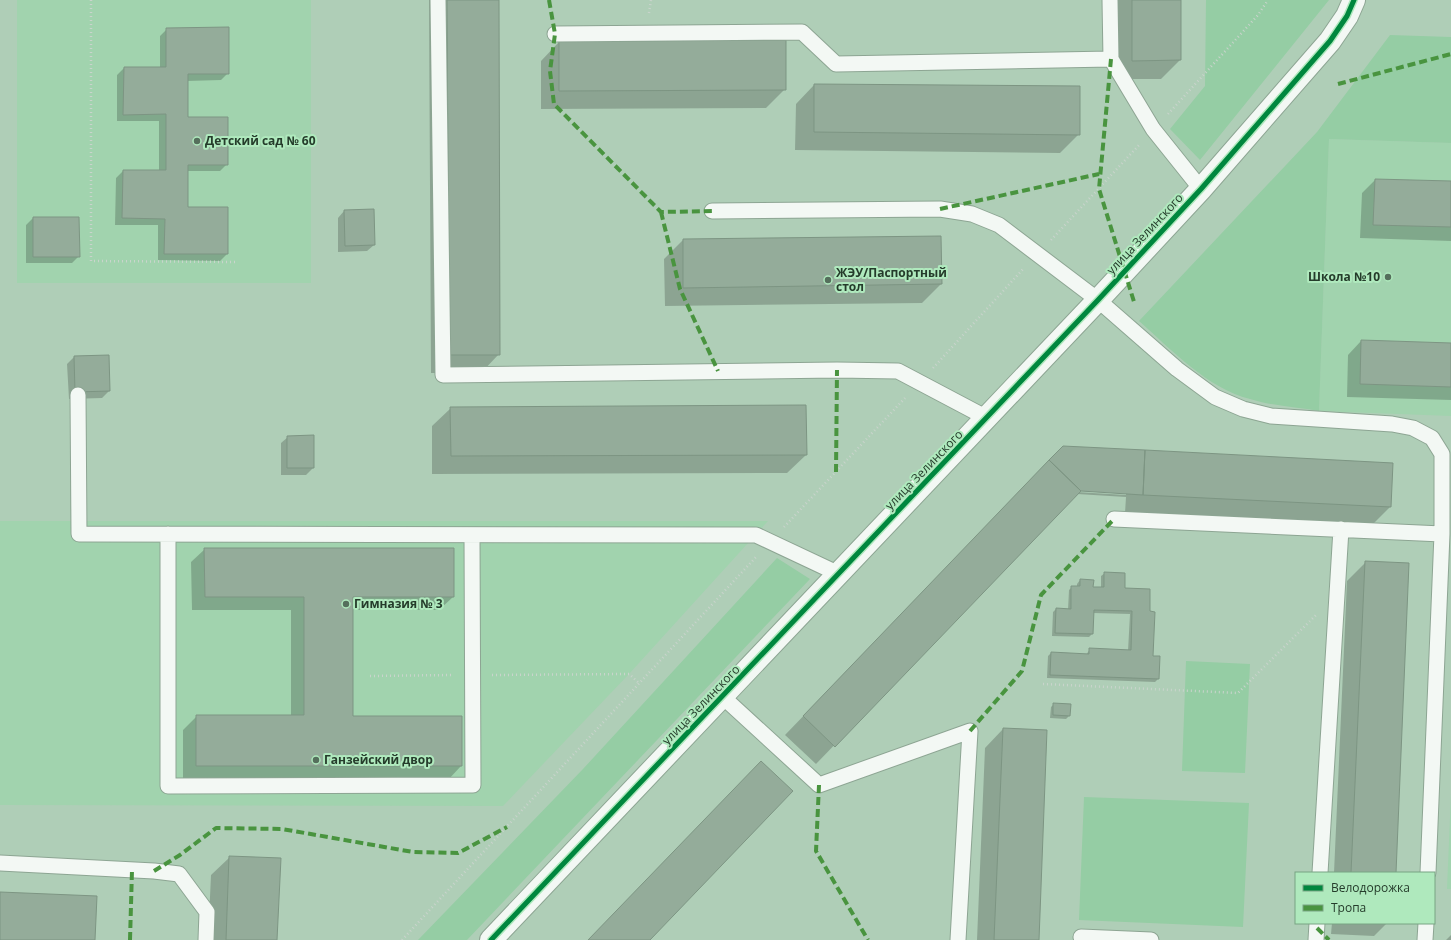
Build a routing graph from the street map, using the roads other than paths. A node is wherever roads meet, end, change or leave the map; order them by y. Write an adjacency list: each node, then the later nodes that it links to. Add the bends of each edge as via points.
1 (438, 0): 10 (lane, via 443,375 873,370 898,372)
2 (1110, 0): 5 (lane)
3 (1354, 0): 6 (street, улица Зелинского, via 1347,16 1330,40)
4 (555, 34): 5 (lane, via 802,32 836,64)
5 (1111, 59): 6 (lane, via 1153,129)
6 (1200, 189): 8 (street, улица Зелинского)
7 (712, 211): 8 (lane, via 940,209 972,214 999,225)
8 (1098, 300): 10 (street, улица Зелинского); 14 (lane, via 1196,385 1215,397 1243,409 1271,416 1392,424 1413,428 1432,438 1442,454)
9 (78, 395): 13 (lane, via 79,534)
10 (987, 418): 16 (street, улица Зелинского)
11 (1114, 519): 12 (lane)
12 (1341, 529): 14 (lane); 19 (lane)
13 (168, 534): 15 (lane); 15 (lane, via 168,786 473,785)
14 (1442, 534): 20 (lane)
15 (472, 535): 16 (lane, via 756,535)
16 (839, 574): 17 (street, улица Зелинского)
17 (723, 697): 25 (street, улица Зелинского); 26 (lane, via 819,785 970,732)
18 (0, 863): 24 (lane, via 179,874 207,912)
19 (1320, 872)
20 (1428, 872)
21 (1317, 924): 28 (lane)
22 (1426, 924): 29 (lane)
23 (1081, 937): 27 (lane)
24 (206, 940)
25 (491, 940)
26 (958, 940)
27 (1151, 940)
28 (1316, 940)
29 (1425, 940)

